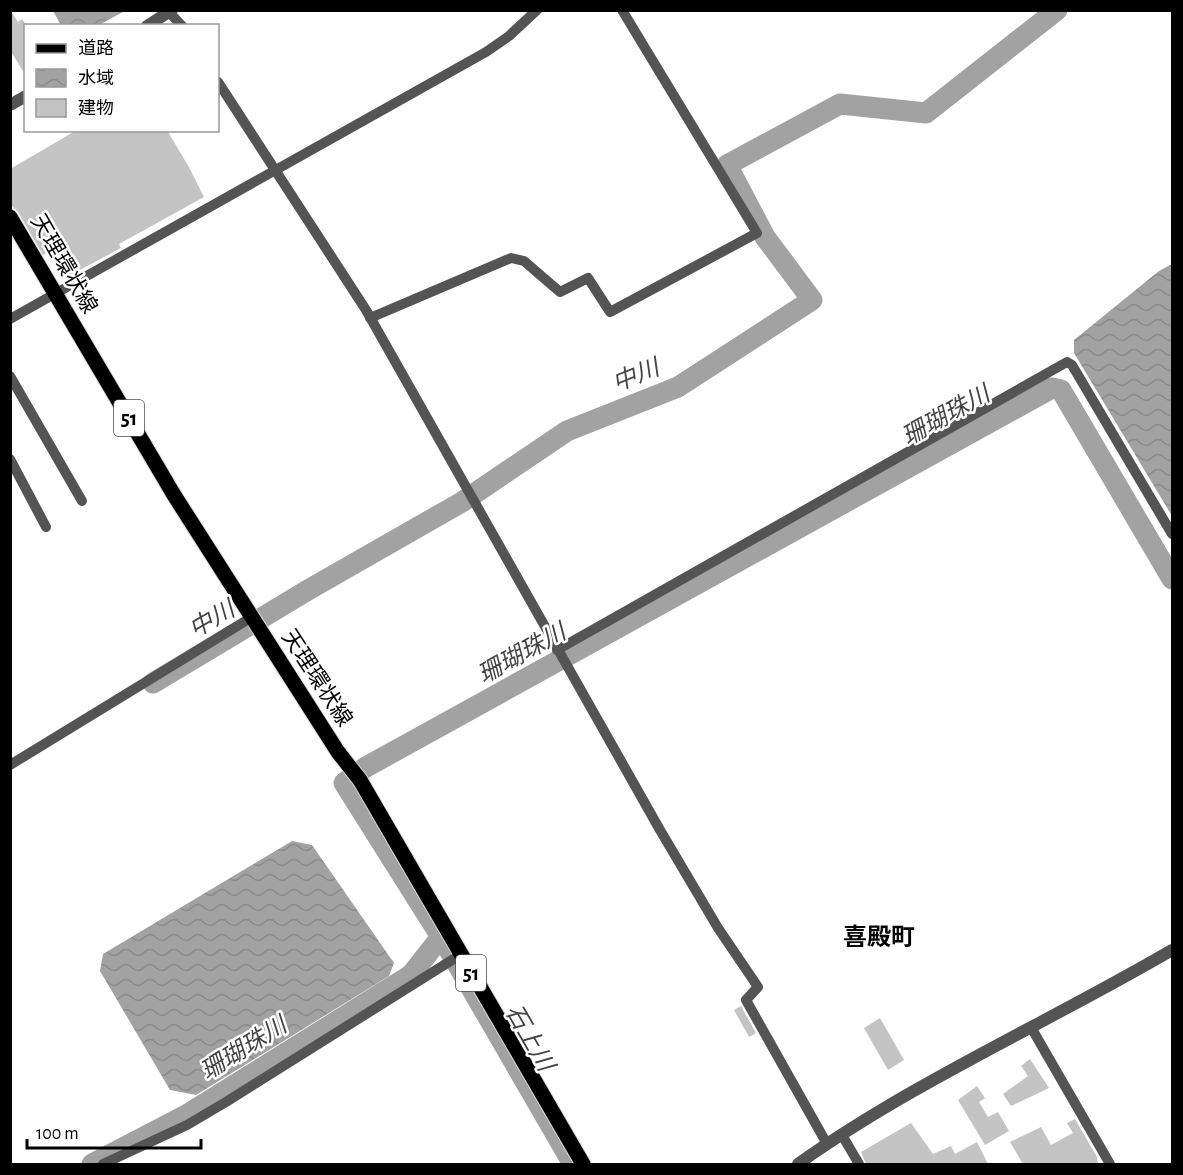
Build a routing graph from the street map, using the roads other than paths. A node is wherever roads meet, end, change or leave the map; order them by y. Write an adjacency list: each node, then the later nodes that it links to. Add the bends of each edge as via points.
1 (537, 10): 9 (street, via 486,52)
2 (622, 10): 12 (street, via 757,233 610,312 588,278 560,292 524,261 511,258)
3 (169, 11): 4 (street); 5 (street)
4 (150, 24)
5 (180, 24)
6 (219, 84): 9 (street)
7 (24, 97): 8 (street)
8 (10, 105)
9 (274, 172): 11 (street); 12 (street, via 279,174)
10 (10, 217): 11 (main road, 天理環状線 / 51)
11 (53, 293): 13 (street); 19 (main road, 天理環状線 / 51)
12 (370, 318): 20 (street)
13 (10, 319)
14 (10, 376): 16 (street)
15 (10, 459): 17 (street)
16 (82, 501)
17 (46, 526)
18 (1173, 534): 20 (street, via 1067,362)
19 (256, 623): 21 (street); 23 (main road, 天理環状線 / 51, via 356,774)
20 (558, 652): 26 (street, via 718,928 758,987 746,1000)
21 (10, 765)
22 (1173, 950): 24 (street)
23 (460, 955): 27 (street, via 187,1125); 28 (main road, 天理環状線 / 51)
24 (1032, 1029): 25 (street); 31 (street)
25 (842, 1135): 26 (street); 30 (street)
26 (827, 1144): 29 (street)
27 (104, 1164)
28 (583, 1164)
29 (798, 1164)
30 (859, 1164)
31 (1110, 1164)

